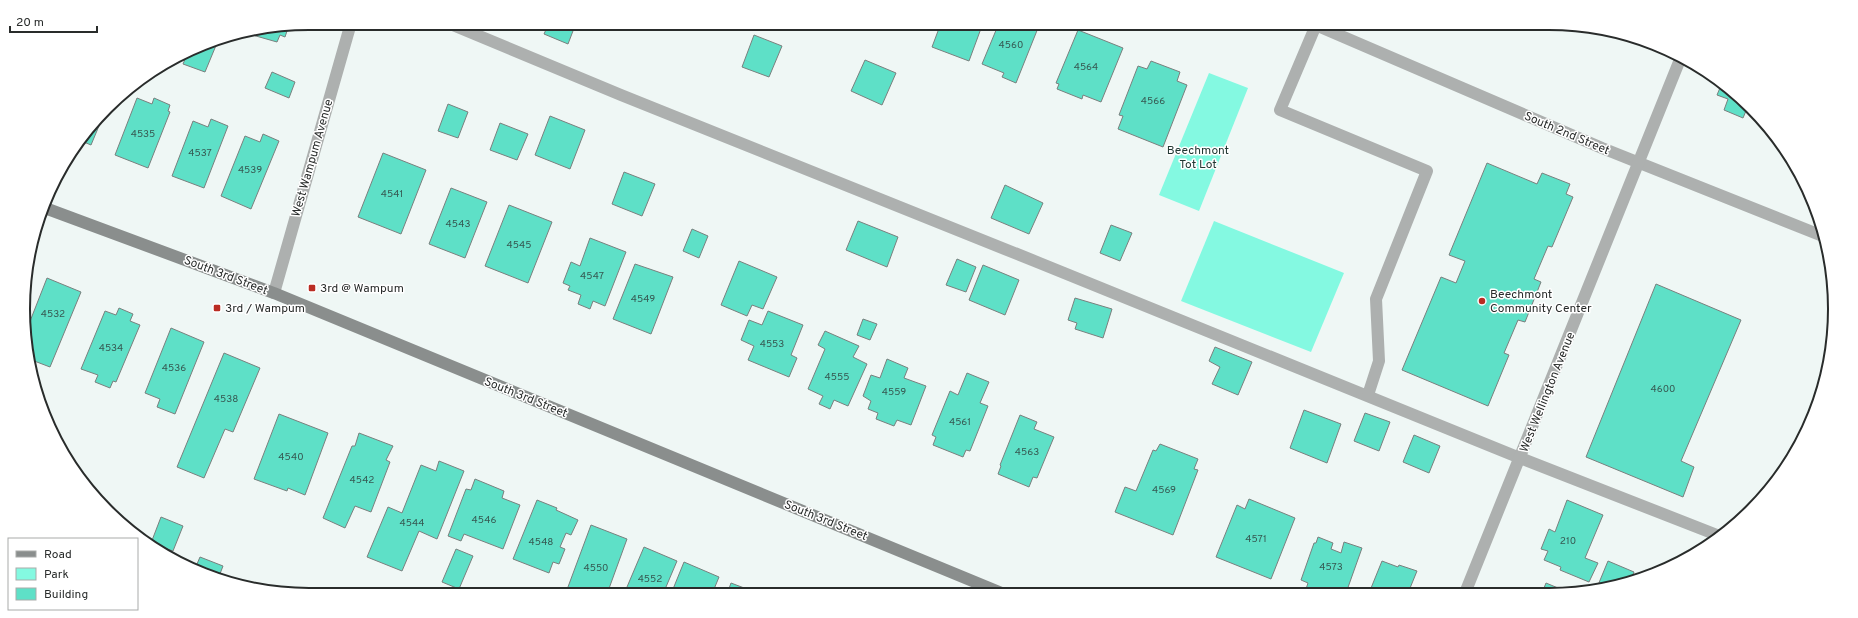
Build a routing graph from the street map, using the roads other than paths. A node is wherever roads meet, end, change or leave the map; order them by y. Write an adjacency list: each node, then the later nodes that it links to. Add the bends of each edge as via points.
1 (349, 30): 9 (street, West Wampum Avenue)
2 (465, 30): 10 (street)
3 (1312, 30): 10 (street, via 1280,110 1427,171 1376,299 1379,361)
4 (1328, 30): 6 (street, South 2nd Street)
5 (1680, 63): 6 (street, West Wellington Avenue)
6 (1639, 163): 8 (street, South 2nd Street); 11 (street, West Wellington Avenue)
7 (48, 209): 9 (main road, South 3rd Street)
8 (1817, 234)
9 (274, 293): 13 (main road, South 3rd Street)
10 (1368, 395): 11 (street)
11 (1520, 458): 12 (street); 14 (street, West Wellington Avenue)
12 (1713, 534)
13 (989, 588)
14 (1467, 588)

